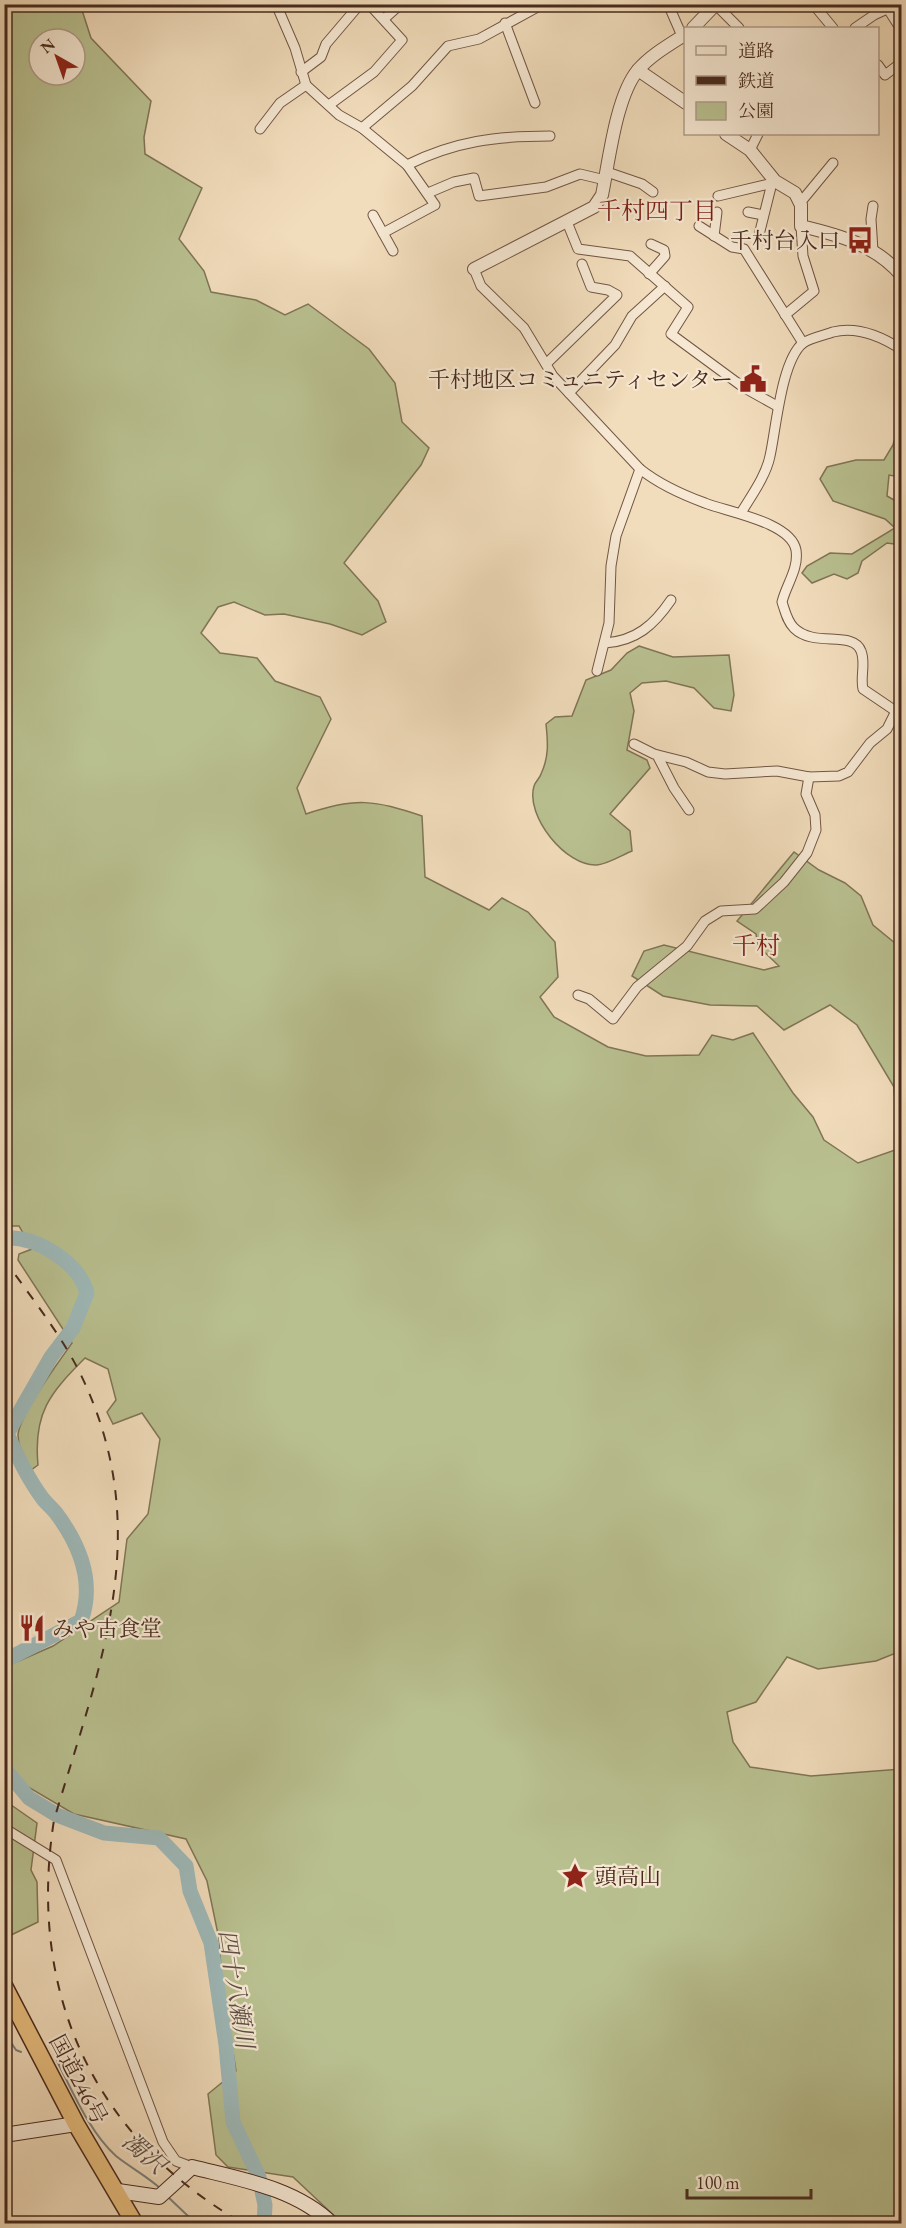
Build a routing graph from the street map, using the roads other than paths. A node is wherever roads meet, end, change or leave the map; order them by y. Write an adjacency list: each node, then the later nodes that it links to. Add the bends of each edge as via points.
1 (276, 4): 21 (street)
2 (360, 4): 21 (street, via 326,44 321,57)
3 (369, 4): 11 (street)
4 (401, 4): 11 (street)
5 (543, 4): 12 (street)
6 (668, 4): 18 (street)
7 (716, 4): 13 (street); 14 (street)
8 (813, 4): 15 (street)
9 (898, 4): 10 (street)
10 (888, 9): 16 (street); 17 (street)
11 (384, 19): 26 (street, via 402,40 374,72)
12 (505, 23): 25 (street); 27 (street, via 479,39 448,46 412,86)
13 (694, 27)
14 (738, 27)
15 (832, 27)
16 (857, 27)
17 (902, 31)
18 (684, 35): 20 (street)
19 (902, 62): 22 (street)
20 (638, 70): 24 (street); 35 (street, via 622,99)
21 (301, 72): 23 (street)
22 (881, 78)
23 (306, 85): 26 (street); 28 (street, via 280,103)
24 (684, 102)
25 (535, 104)
26 (328, 105): 27 (street)
27 (362, 128): 34 (street)
28 (260, 129)
29 (728, 135): 32 (street)
30 (758, 135): 32 (street)
31 (550, 136): 34 (street, via 509,136 459,144)
32 (750, 150): 36 (street)
33 (833, 164): 40 (street)
34 (407, 165): 38 (street)
35 (606, 176): 37 (street, via 642,184); 38 (street, via 580,174 546,187 479,196 474,178); 46 (street, via 602,195 594,207)
36 (771, 181): 39 (street); 40 (street, via 795,193); 45 (street)
37 (653, 192)
38 (428, 194): 49 (street, via 435,205)
39 (718, 196)
40 (800, 203): 48 (street)
41 (873, 206): 54 (street)
42 (717, 212): 51 (street)
43 (748, 212): 45 (street)
44 (373, 214): 49 (street)
45 (763, 215): 50 (street)
46 (567, 222): 56 (street); 57 (street, via 578,249 630,256)
47 (699, 226): 51 (street)
48 (801, 226): 54 (street, via 849,239); 60 (street, via 803,256 814,291)
49 (383, 233): 53 (street)
50 (759, 235)
51 (714, 236): 60 (street, via 744,249)
52 (656, 244): 57 (street, via 665,256)
53 (393, 251)
54 (873, 251): 58 (street, via 888,259)
55 (582, 264): 63 (street, via 591,287 617,295)
56 (474, 269): 63 (street, via 481,286 524,328)
57 (649, 274): 59 (street)
58 (902, 276)
59 (665, 286): 64 (street, via 632,316 615,345); 65 (street, via 688,307 671,334 743,387)
60 (785, 315): 61 (street)
61 (803, 343): 62 (street, via 852,330 880,336); 65 (street)
62 (902, 350)
63 (546, 364): 64 (street)
64 (568, 393): 66 (street)
65 (777, 405): 67 (street, via 770,458)
66 (640, 469): 67 (street, via 706,504); 69 (street, via 616,536 611,566 612,606)
67 (741, 513): 72 (street, via 780,530 796,547 797,564 782,602 793,627 807,637 848,639 857,645 863,659 863,689)
68 (671, 600): 69 (street, via 646,629 620,642)
69 (605, 643): 70 (street)
70 (597, 671)
71 (902, 699): 72 (street)
72 (894, 710): 75 (street, via 887,729 870,743 848,772 839,777)
73 (634, 744): 74 (street)
74 (657, 755): 75 (street, via 708,772 777,771); 76 (street)
75 (809, 777): 77 (street, via 806,794 816,824 814,840 768,898 755,909 722,911 705,921 687,946 637,987 613,1019)
76 (689, 810)
77 (578, 994)
78 (4, 1828): 82 (street, via 56,1860 163,2142 176,2161)
79 (4, 1986): 80 (highway, 国道246号)
80 (76, 2124): 81 (main road); 83 (highway, 国道246号)
81 (4, 2135)
82 (192, 2167): 83 (main road, via 166,2191 150,2197); 85 (main road, via 274,2190 304,2203)
83 (118, 2191): 84 (highway, 国道246号)
84 (135, 2223)
85 (332, 2223)

